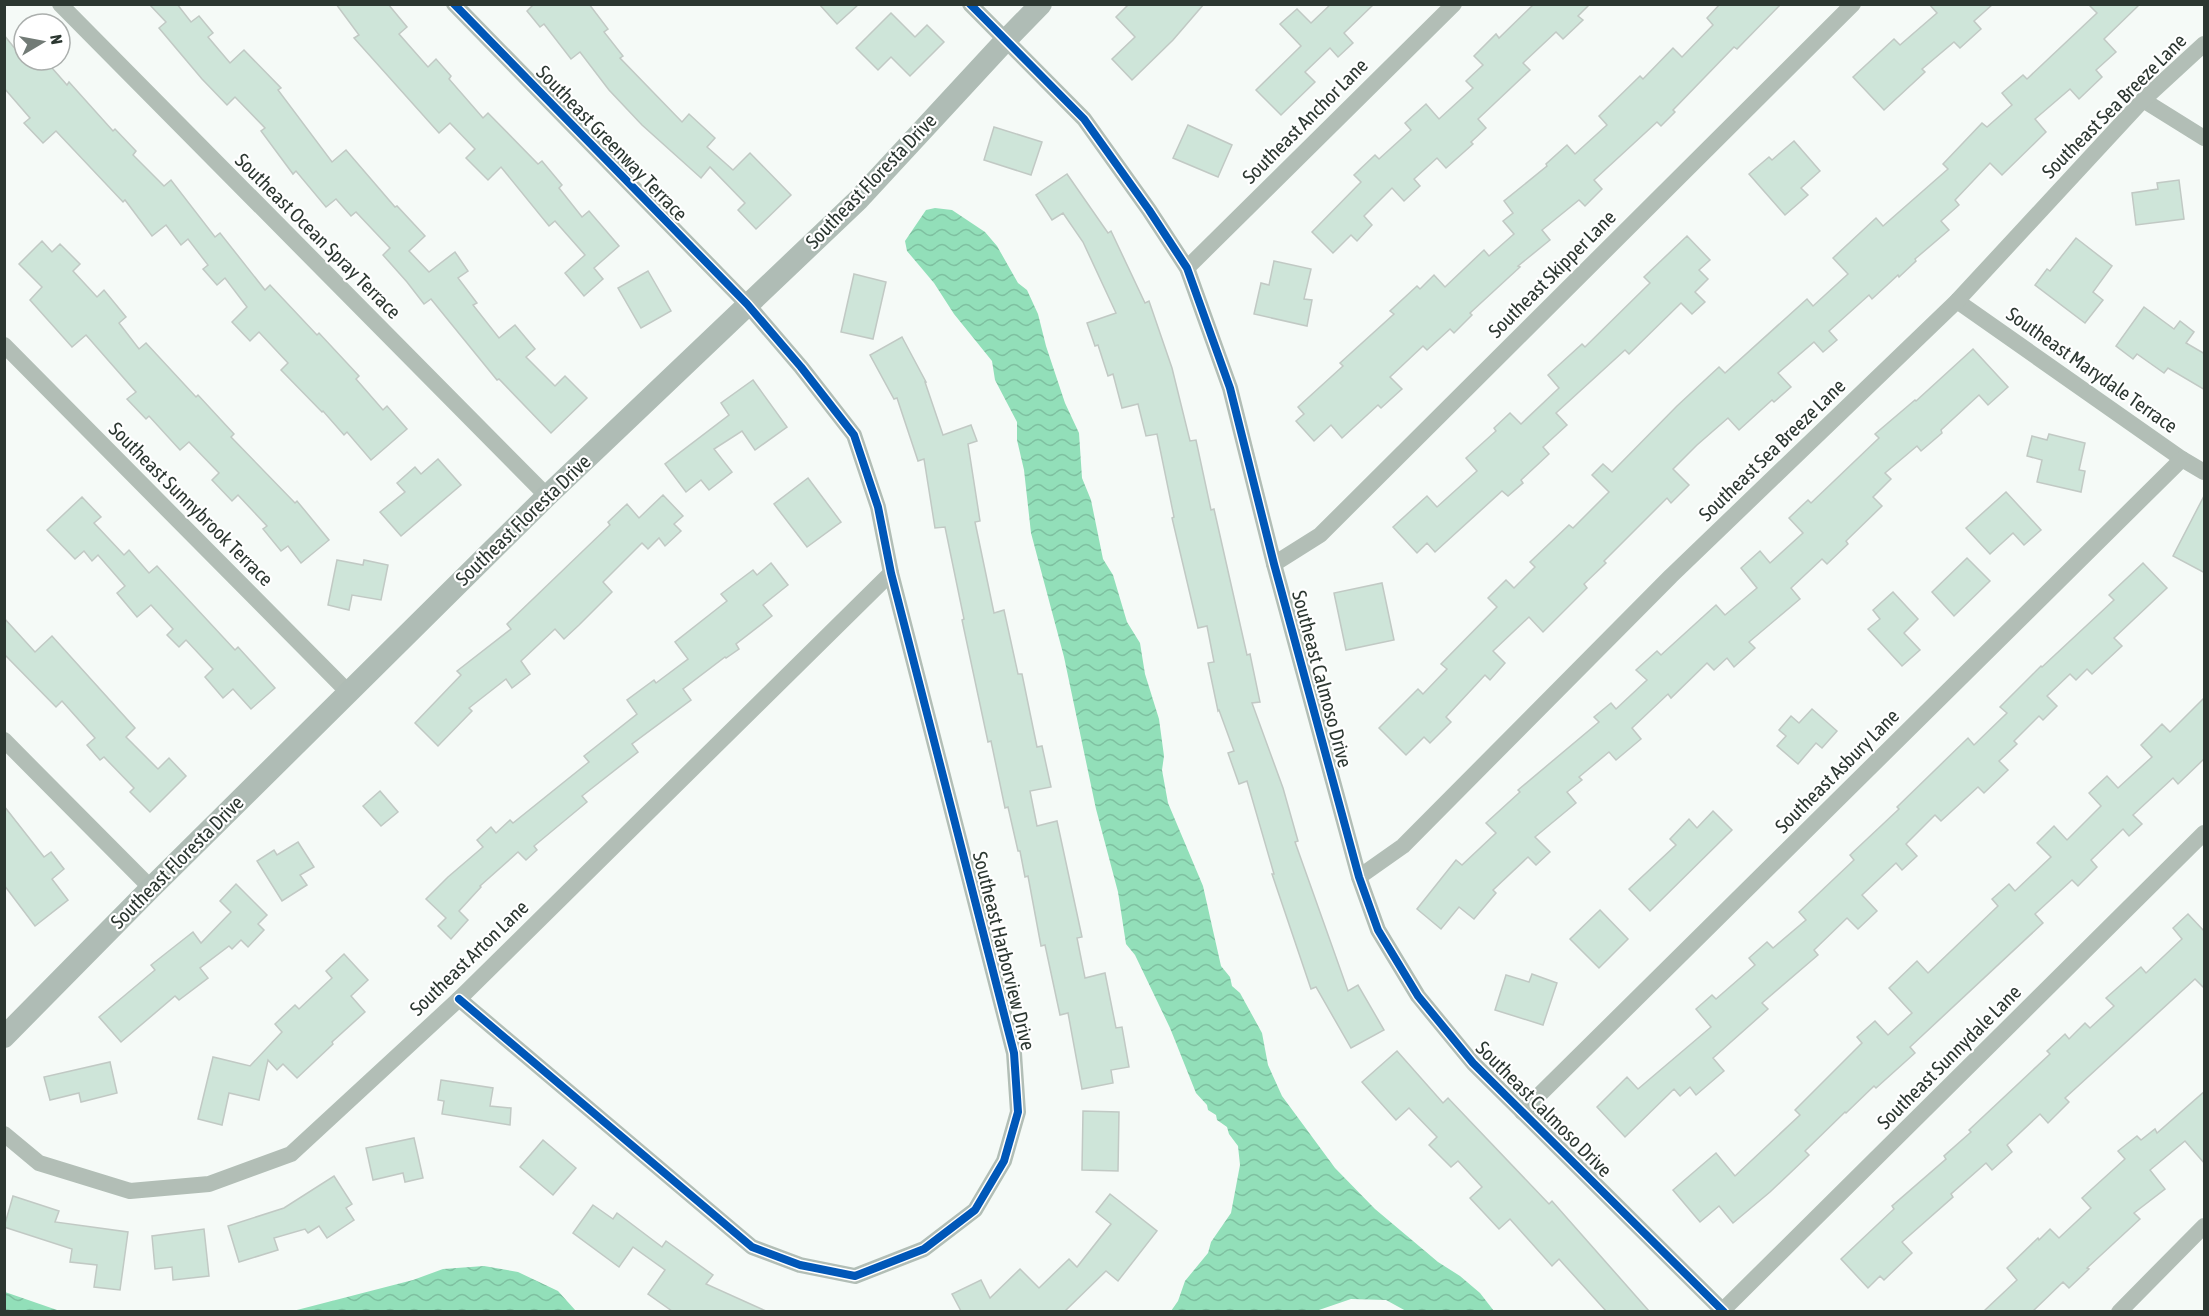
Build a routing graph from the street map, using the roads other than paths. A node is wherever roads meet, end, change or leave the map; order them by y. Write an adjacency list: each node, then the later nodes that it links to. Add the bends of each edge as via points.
1 (60, 4): 17 (street, Southeast Ocean Spray Terrace)
2 (454, 4): 13 (street, Southeast Greenway Terrace)
3 (970, 4): 7 (street, Southeast Calmoso Drive)
4 (1041, 4): 7 (street, Southeast Floresta Drive)
5 (1454, 4): 11 (street, Southeast Anchor Lane)
6 (1852, 4): 18 (street, Southeast Skipper Lane, via 1320,535)
7 (1005, 41): 11 (street, Southeast Calmoso Drive, via 1084,119); 13 (street, Southeast Floresta Drive, via 858,200)
8 (2205, 44): 9 (street, Southeast Sea Breeze Lane)
9 (2143, 100): 10 (street); 12 (street, Southeast Sea Breeze Lane)
10 (2205, 138)
11 (1186, 268): 18 (street, Southeast Calmoso Drive, via 1230,388)
12 (1957, 301): 15 (street, Southeast Marydale Terrace); 23 (street, Southeast Sea Breeze Lane, via 1671,576 1403,846)
13 (747, 304): 17 (street, Southeast Floresta Drive); 19 (street, Southeast Greenway Terrace, via 854,435 878,507)
14 (4, 345): 20 (street, Southeast Sunnybrook Terrace)
15 (2182, 459): 16 (street, Southeast Marydale Terrace); 27 (street, Southeast Asbury Lane)
16 (2205, 472)
17 (547, 496): 20 (street, Southeast Floresta Drive)
18 (1274, 564): 23 (street, Southeast Calmoso Drive)
19 (891, 573): 25 (street, Southeast Arton Lane); 25 (street, Southeast Harborview Drive, via 1014,1053 1018,1112 1004,1161 975,1210 924,1249 855,1276 800,1266 752,1247)
20 (348, 692): 24 (street, Southeast Floresta Drive)
21 (4, 740): 24 (street)
22 (2205, 833): 30 (street, Southeast Sunnydale Lane)
23 (1359, 877): 27 (street, Southeast Calmoso Drive, via 1378,930 1418,996 1473,1064)
24 (151, 888): 26 (street, Southeast Floresta Drive)
25 (459, 999): 28 (street, Southeast Arton Lane, via 291,1154 209,1185 130,1191 39,1164)
26 (4, 1037)
27 (1522, 1112): 30 (street, Southeast Calmoso Drive)
28 (4, 1134)
29 (2205, 1226): 31 (street)
30 (1724, 1311)
31 (2119, 1311)

